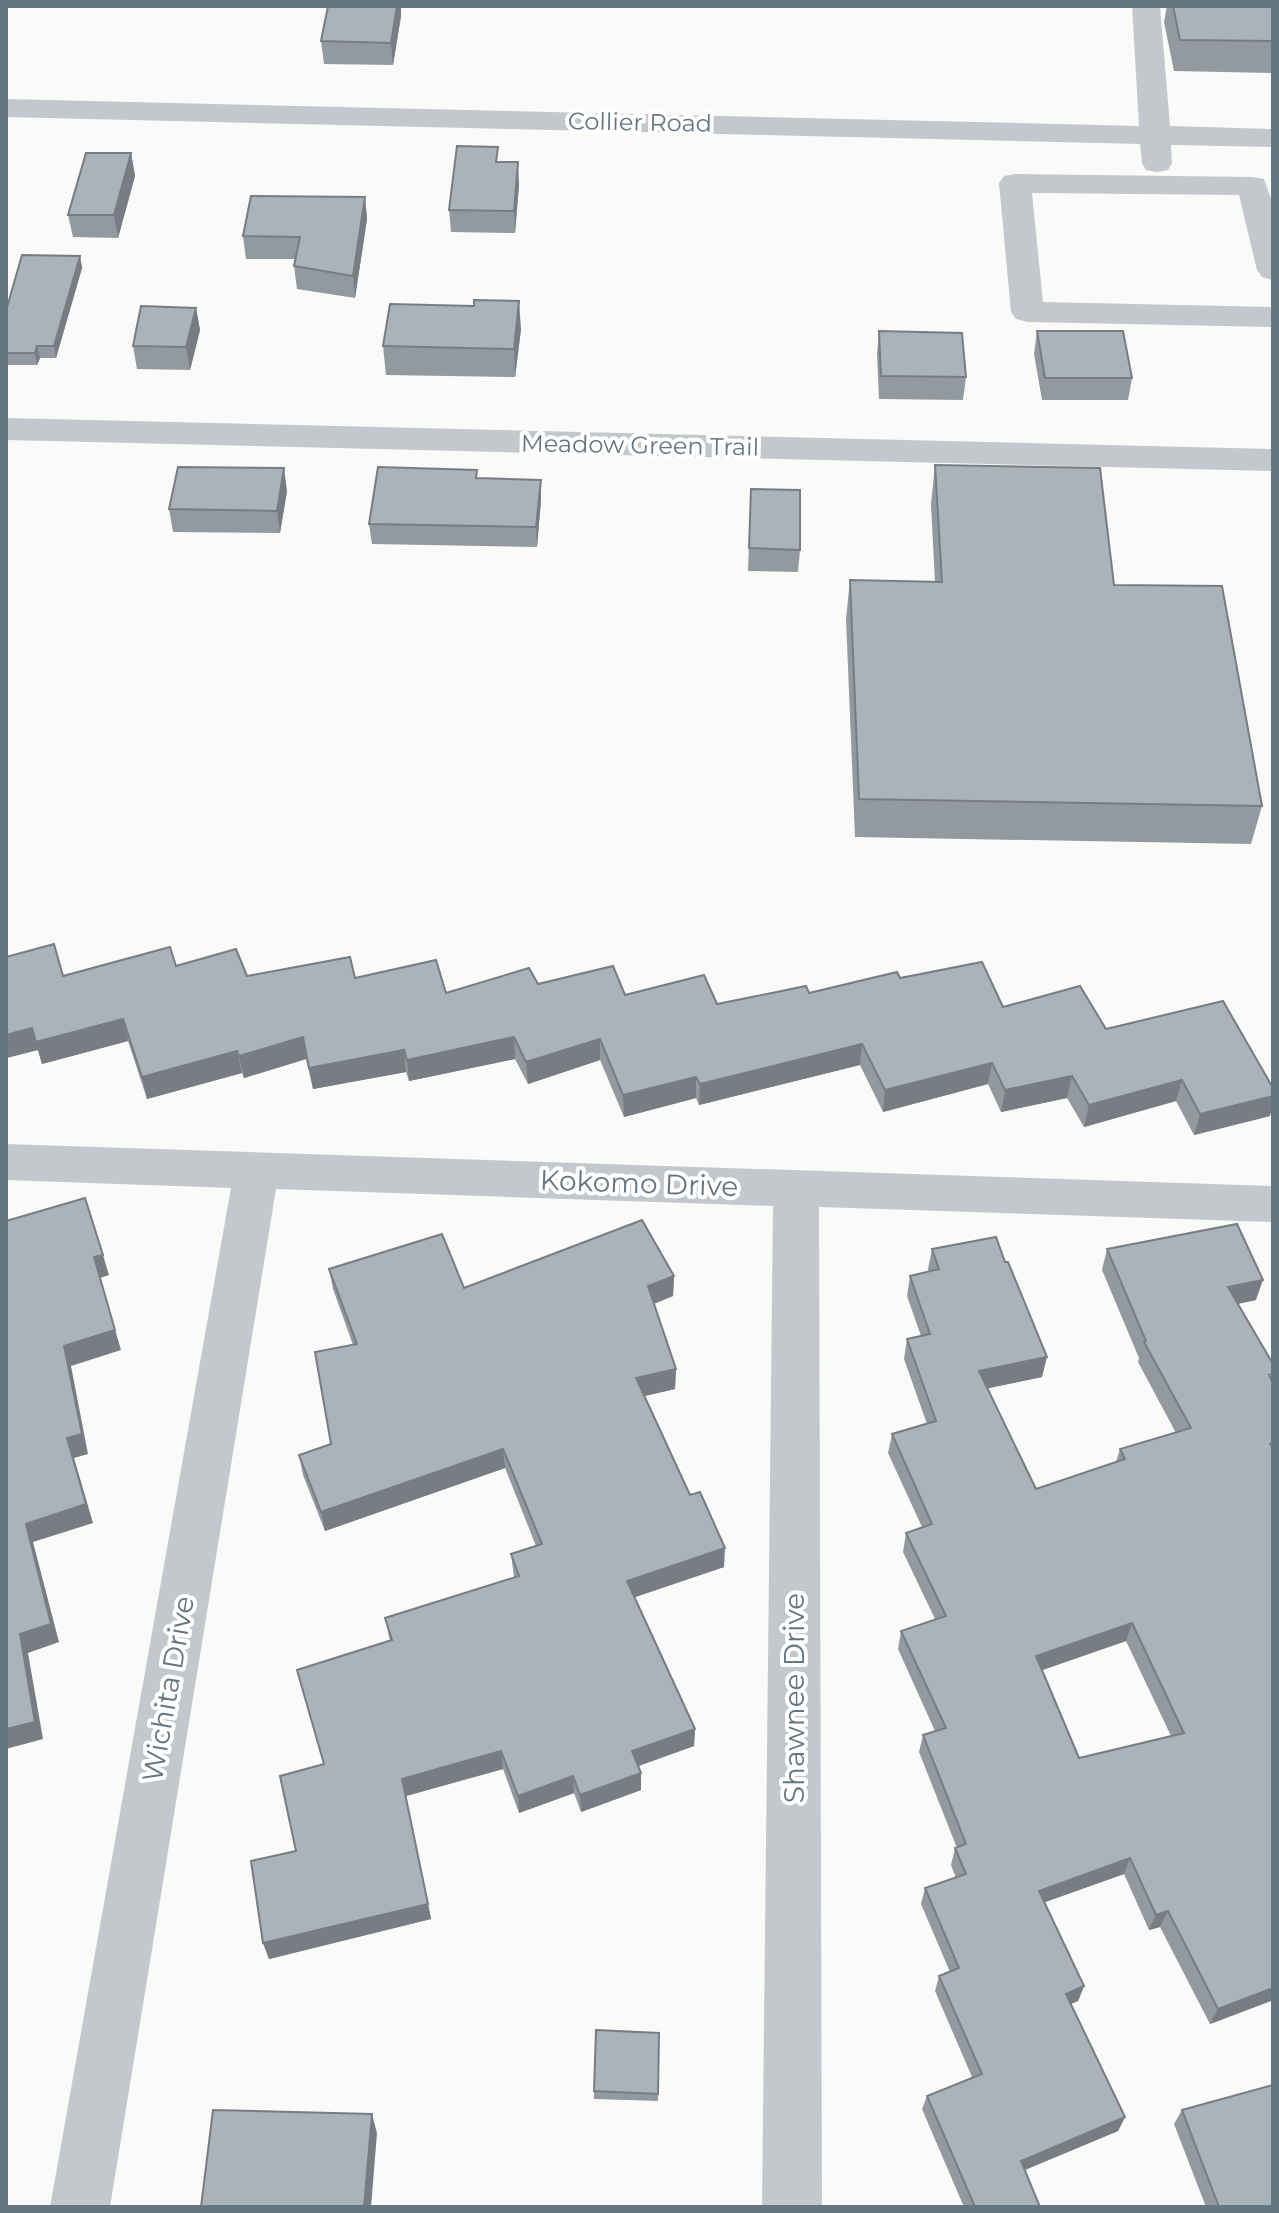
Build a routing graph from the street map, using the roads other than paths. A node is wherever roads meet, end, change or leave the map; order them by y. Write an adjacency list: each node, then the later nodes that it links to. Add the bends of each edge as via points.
1 (1146, 6): 3 (street)
2 (6, 108): 3 (street, Collier Road)
3 (1154, 134): 4 (street, Collier Road); 5 (street)
4 (1273, 138)
5 (1158, 185): 6 (street, via 1253,186); 7 (street, via 1015,183 1028,312)
6 (1273, 270)
7 (1273, 317)
8 (6, 429): 9 (street, Meadow Green Trail)
9 (1273, 460)
10 (6, 1162): 11 (street, Kokomo Drive)
11 (257, 1170): 12 (street, Kokomo Drive); 14 (street, Wichita Drive)
12 (796, 1188): 13 (street, Kokomo Drive); 15 (street, Shawnee Drive)
13 (1273, 1204)
14 (80, 2207)
15 (792, 2207)

